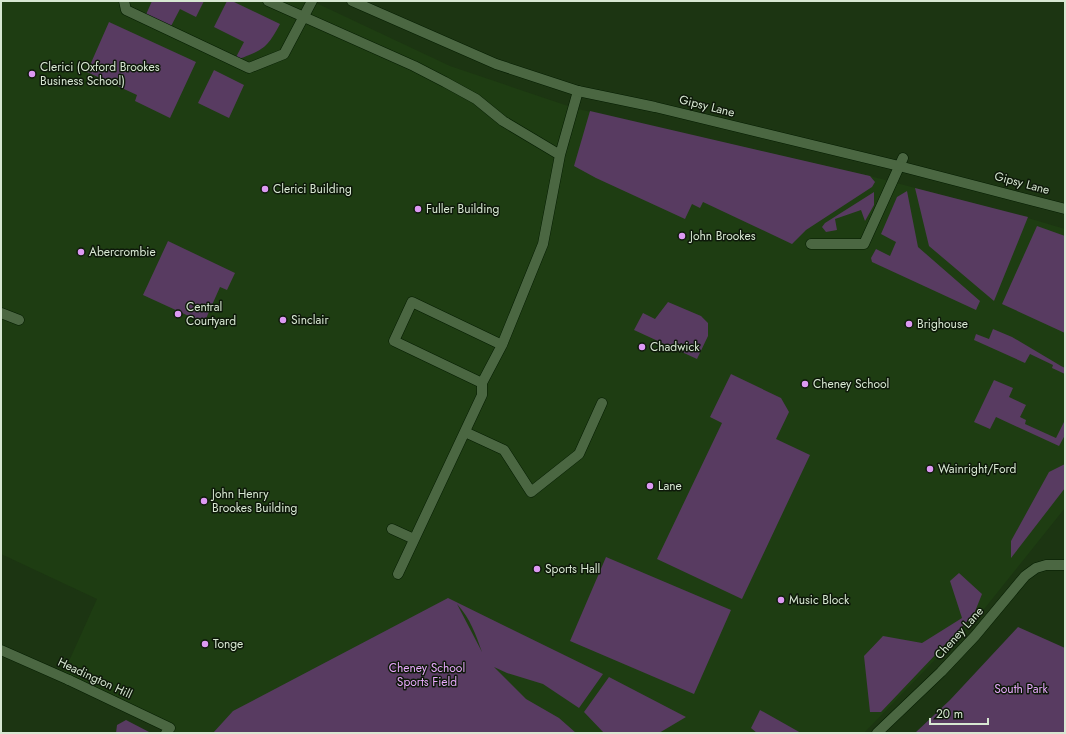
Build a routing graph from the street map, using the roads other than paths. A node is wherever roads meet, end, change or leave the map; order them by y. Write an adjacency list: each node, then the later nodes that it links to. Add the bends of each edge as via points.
1 (124, 1): 5 (street, via 126,10 249,68 284,54)
2 (268, 1): 5 (street)
3 (312, 1): 5 (street)
4 (352, 1): 6 (street, Gipsy Lane, via 496,64)
5 (304, 16): 7 (street, via 414,66 476,99 503,121)
6 (578, 91): 7 (street); 8 (street, Gipsy Lane)
7 (560, 156): 13 (street, via 543,244)
8 (901, 162): 9 (street, Gipsy Lane); 10 (street, via 864,244)
9 (1065, 209)
10 (811, 244)
11 (1, 313): 12 (street)
12 (19, 320)
13 (502, 345): 14 (street); 14 (street, via 412,302 394,342)
14 (482, 383): 16 (street, via 482,395)
15 (602, 403): 16 (street, via 579,454 532,492 504,450)
16 (465, 432): 18 (street)
17 (392, 529): 18 (street)
18 (414, 539): 20 (street)
19 (1065, 565): 23 (street, Cheney Lane, via 1046,565 1025,576 965,646)
20 (398, 574)
21 (1, 650): 22 (street, Headington Hill, via 170,728)
22 (166, 733)
23 (877, 733)

